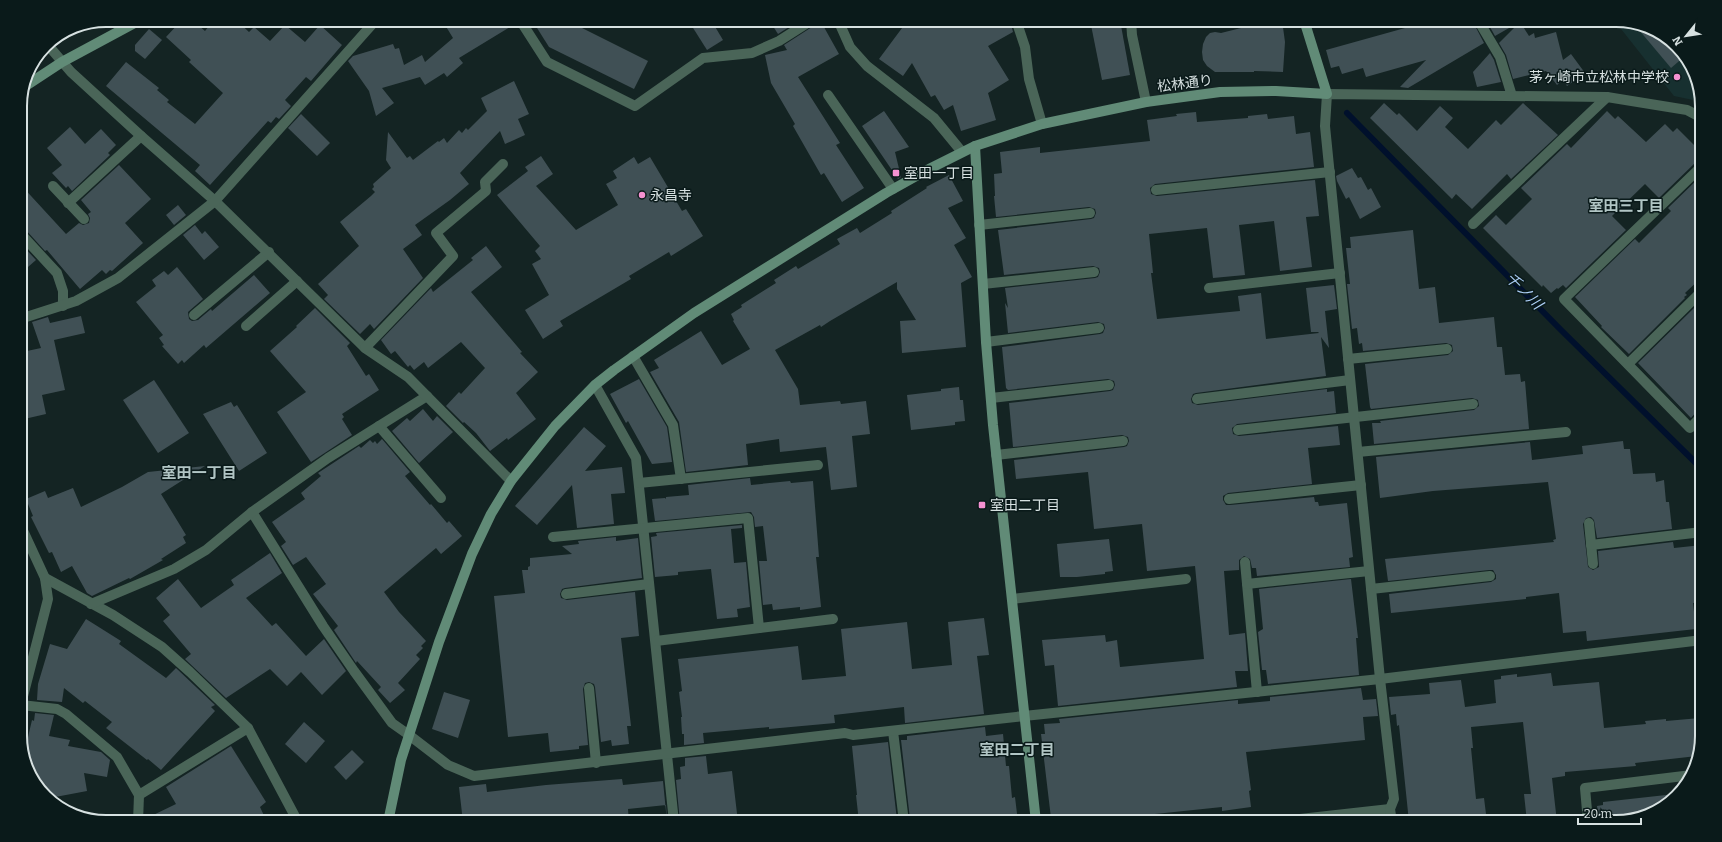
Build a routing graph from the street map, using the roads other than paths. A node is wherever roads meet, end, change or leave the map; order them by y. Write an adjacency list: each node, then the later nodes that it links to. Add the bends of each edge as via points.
1 (127, 27): 11 (street)
2 (370, 27): 29 (street)
3 (524, 27): 4 (street, via 547,62 635,106 703,58 752,52 779,41)
4 (801, 27)
5 (841, 27): 22 (street, via 850,47 867,66 934,118)
6 (1018, 27): 19 (street)
7 (1131, 27): 17 (street)
8 (1306, 27): 13 (street)
9 (1482, 27): 15 (street, via 1500,57)
10 (52, 49): 11 (street)
11 (62, 62): 12 (street); 20 (street)
12 (31, 83)
13 (1328, 94): 15 (street); 17 (street, 松林通り, via 1276,91 1220,92); 24 (street, via 1325,126)
14 (828, 95): 27 (street)
15 (1512, 96): 16 (street)
16 (1607, 97): 18 (street, via 1687,110); 33 (street)
17 (1146, 102): 19 (street, 松林通り)
18 (1695, 114)
19 (1042, 124): 21 (street, 松林通り)
20 (140, 136): 29 (street); 30 (street)
21 (974, 146): 22 (street, 松林通り); 34 (street)
22 (962, 152): 27 (street, 松林通り)
23 (503, 164): 49 (street, via 485,182 486,191 436,233 453,256)
24 (1330, 172): 28 (street); 38 (street)
25 (1695, 173): 53 (street, via 1564,299)
26 (53, 186): 30 (street)
27 (893, 189): 51 (street, 松林通り, via 694,313)
28 (1156, 190)
29 (215, 201): 36 (street); 43 (street, via 118,278)
30 (68, 203): 32 (street)
31 (1090, 213): 34 (street)
32 (84, 219)
33 (1473, 224)
34 (979, 225): 40 (street)
35 (27, 241): 43 (street, via 57,273 63,291)
36 (269, 252): 39 (street); 44 (street)
37 (1094, 272): 40 (street)
38 (1340, 273): 41 (street); 52 (street)
39 (297, 281): 46 (street); 49 (street)
40 (982, 284): 48 (street)
41 (1209, 288)
42 (1695, 298): 53 (street)
43 (63, 306): 45 (street)
44 (194, 316)
45 (27, 317)
46 (246, 326)
47 (1099, 328): 48 (street)
48 (986, 342): 58 (street)
49 (365, 348): 57 (street, via 408,378)
50 (1447, 349): 52 (street)
51 (633, 356): 55 (street, 松林通り); 70 (street, via 673,425)
52 (1348, 359): 54 (street)
53 (1628, 364): 62 (street, via 1690,428)
54 (1350, 380): 59 (street); 61 (street)
55 (595, 385): 71 (street, 松林通り, via 555,426); 72 (street, via 636,458)
56 (1109, 385): 58 (street)
57 (427, 396): 63 (street); 71 (street)
58 (991, 398): 68 (street)
59 (1197, 399)
60 (1472, 404): 61 (street)
61 (1354, 417): 64 (street); 67 (street)
62 (1695, 423)
63 (379, 426): 74 (street); 76 (street, via 328,458)
64 (1238, 430)
65 (1566, 432): 67 (street)
66 (1123, 441): 68 (street)
67 (1358, 452): 73 (street)
68 (996, 455): 93 (street)
69 (818, 465): 70 (street)
70 (682, 479): 72 (street)
71 (511, 482): 107 (street, 松林通り, via 491,514 472,554 439,642)
72 (639, 483): 78 (street)
73 (1361, 485): 75 (street); 85 (street)
74 (441, 498)
75 (1229, 499)
76 (252, 512): 94 (street, via 206,550 174,569); 107 (street, via 354,671 392,722)
77 (1589, 523): 82 (street)
78 (644, 529): 80 (street); 89 (street); 96 (street, via 748,518)
79 (1695, 533): 82 (street)
80 (553, 537)
81 (27, 539): 87 (street)
82 (1591, 545): 84 (street)
83 (1245, 562): 90 (street)
84 (1593, 564)
85 (1369, 571): 90 (street); 91 (street)
86 (1490, 576): 91 (street)
87 (45, 578): 94 (street); 100 (street, via 48,599)
88 (1186, 579): 93 (street)
89 (649, 584): 92 (street); 97 (street)
90 (1247, 584): 102 (street)
91 (1371, 589): 99 (street)
92 (566, 594)
93 (1012, 599): 104 (street)
94 (91, 604): 105 (street, via 113,615 162,648)
95 (833, 619): 96 (street)
96 (759, 628): 97 (street)
97 (656, 641): 108 (street)
98 (1695, 641): 99 (street)
99 (1380, 679): 102 (street); 112 (street, via 1394,799)
100 (27, 682)
101 (589, 688): 109 (street)
102 (1257, 692): 104 (street)
103 (27, 706): 111 (street, via 57,708 66,714 117,757)
104 (1024, 716): 106 (street); 118 (street)
105 (248, 728): 111 (street); 114 (street)
106 (893, 731): 108 (street, via 853,735 845,733); 117 (street)
107 (409, 735): 109 (street, via 448,764 474,776); 115 (street, 松林通り)
108 (667, 754): 109 (street); 116 (street)
109 (596, 763)
110 (1683, 778): 121 (street, via 1585,788)
111 (139, 795): 113 (street)
112 (1390, 809): 119 (street); 120 (street)
113 (138, 815)
114 (294, 815)
115 (389, 815)
116 (673, 815)
117 (903, 815)
118 (1035, 815)
119 (1336, 815)
120 (1391, 815)
121 (1587, 815)

